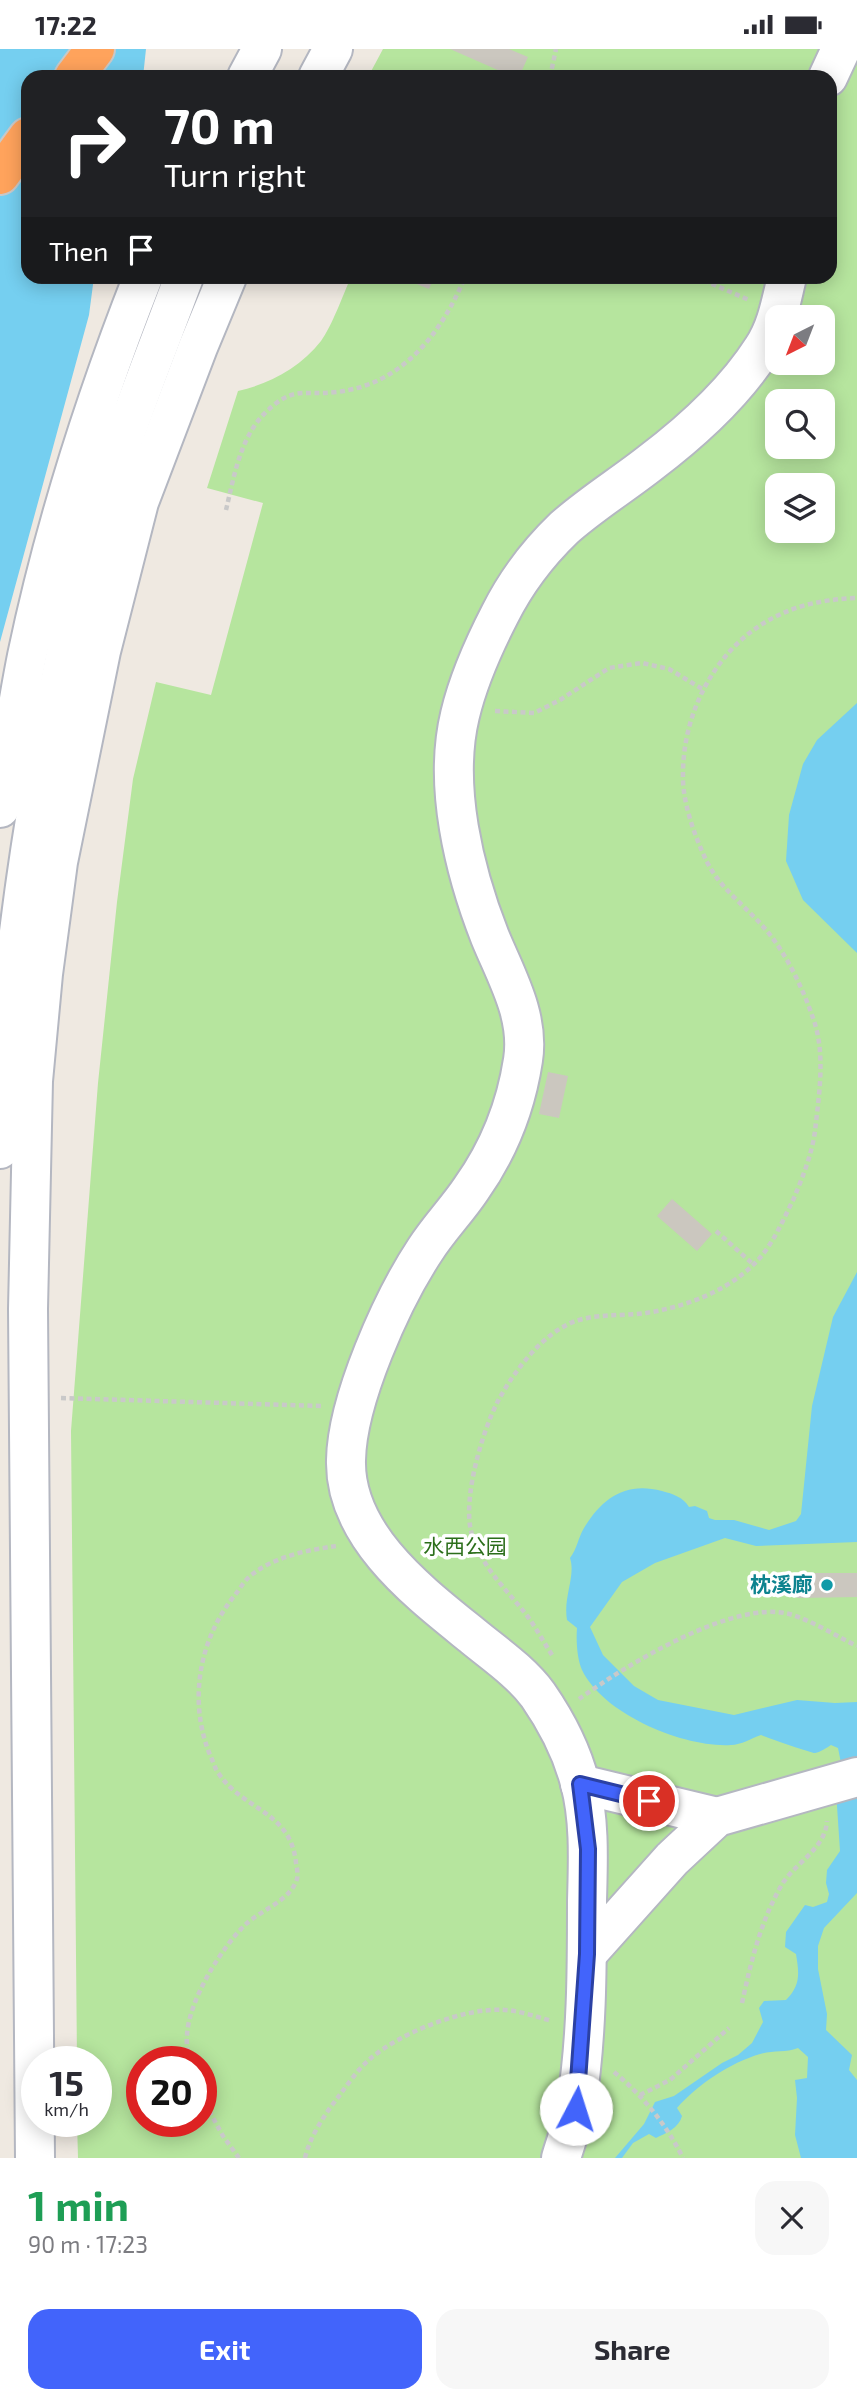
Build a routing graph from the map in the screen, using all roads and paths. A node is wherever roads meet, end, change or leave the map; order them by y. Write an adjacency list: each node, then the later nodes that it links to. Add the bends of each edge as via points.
1 (95, 49): 8 (highway)
2 (242, 49): 9 (street)
3 (262, 49): 10 (street)
4 (284, 49): 11 (street)
5 (333, 49): 12 (street)
6 (556, 49): 13 (path)
7 (841, 49): 14 (street)
8 (79, 70)
9 (232, 70)
10 (251, 70)
11 (274, 70)
12 (322, 70)
13 (552, 70)
14 (831, 70)
15 (21, 146): 16 (highway)
16 (0, 174)
17 (140, 284): 28 (street, via 59,528 27,656)
18 (161, 284): 29 (street, via 102,453 51,641)
19 (181, 284): 30 (street, via 119,455 70,626 24,877 5,1052)
20 (224, 284): 50 (street, via 139,502 101,651 58,862 43,974 33,1081 28,1309)
21 (461, 284): 24 (path, via 441,324 406,364 351,390 297,392 265,413 242,450)
22 (729, 284): 23 (path)
23 (783, 295): 27 (street, via 766,344 741,378 654,461 588,507 527,568 500,614)
24 (226, 510)
25 (857, 598): 26 (path, via 780,614 734,648)
26 (704, 689): 27 (path, via 670,669 642,663 609,668 534,713); 32 (path, via 688,728 682,775 687,806 707,862 725,891 768,932 785,957 815,1022 820,1054 813,1145 788,1210)
27 (464, 704): 34 (street, via 455,756 454,800 471,882 519,1010 524,1057 506,1125 492,1155 406,1283)
28 (0, 808)
29 (0, 927)
30 (0, 1149)
31 (716, 1231): 32 (path)
32 (754, 1265): 37 (path, via 703,1297 677,1306 592,1317 563,1327 536,1349 498,1402 475,1471 469,1506 471,1532 485,1563)
33 (58, 1398): 34 (path)
34 (354, 1407): 35 (street, via 345,1465 358,1514)
35 (374, 1541): 38 (street, via 387,1561 534,1689); 47 (path, via 317,1548 280,1559 248,1578 219,1614 202,1657 201,1734 218,1774 286,1829 298,1878 289,1892 247,1923 219,1956 198,1994)
36 (857, 1646): 38 (path, via 788,1613 744,1613 667,1645 604,1681)
37 (559, 1664)
38 (553, 1718): 40 (street)
39 (857, 1777): 41 (street)
40 (580, 1784): 42 (street); 43 (street, via 588,1849)
41 (820, 1787): 42 (street); 44 (path, via 827,1829 810,1855 783,1882 767,1913)
42 (717, 1818): 43 (street, via 672,1859)
43 (587, 1954): 46 (street)
44 (742, 2003)
45 (729, 2028): 48 (path, via 670,2080)
46 (582, 2037): 48 (path); 52 (path, via 503,2010 433,2022 370,2059 324,2117); 53 (street, via 576,2109)
47 (188, 2046)
48 (640, 2095): 54 (path, via 671,2133)
49 (217, 2125): 51 (path)
50 (34, 2158)
51 (239, 2158)
52 (305, 2158)
53 (561, 2158)
54 (683, 2158)

